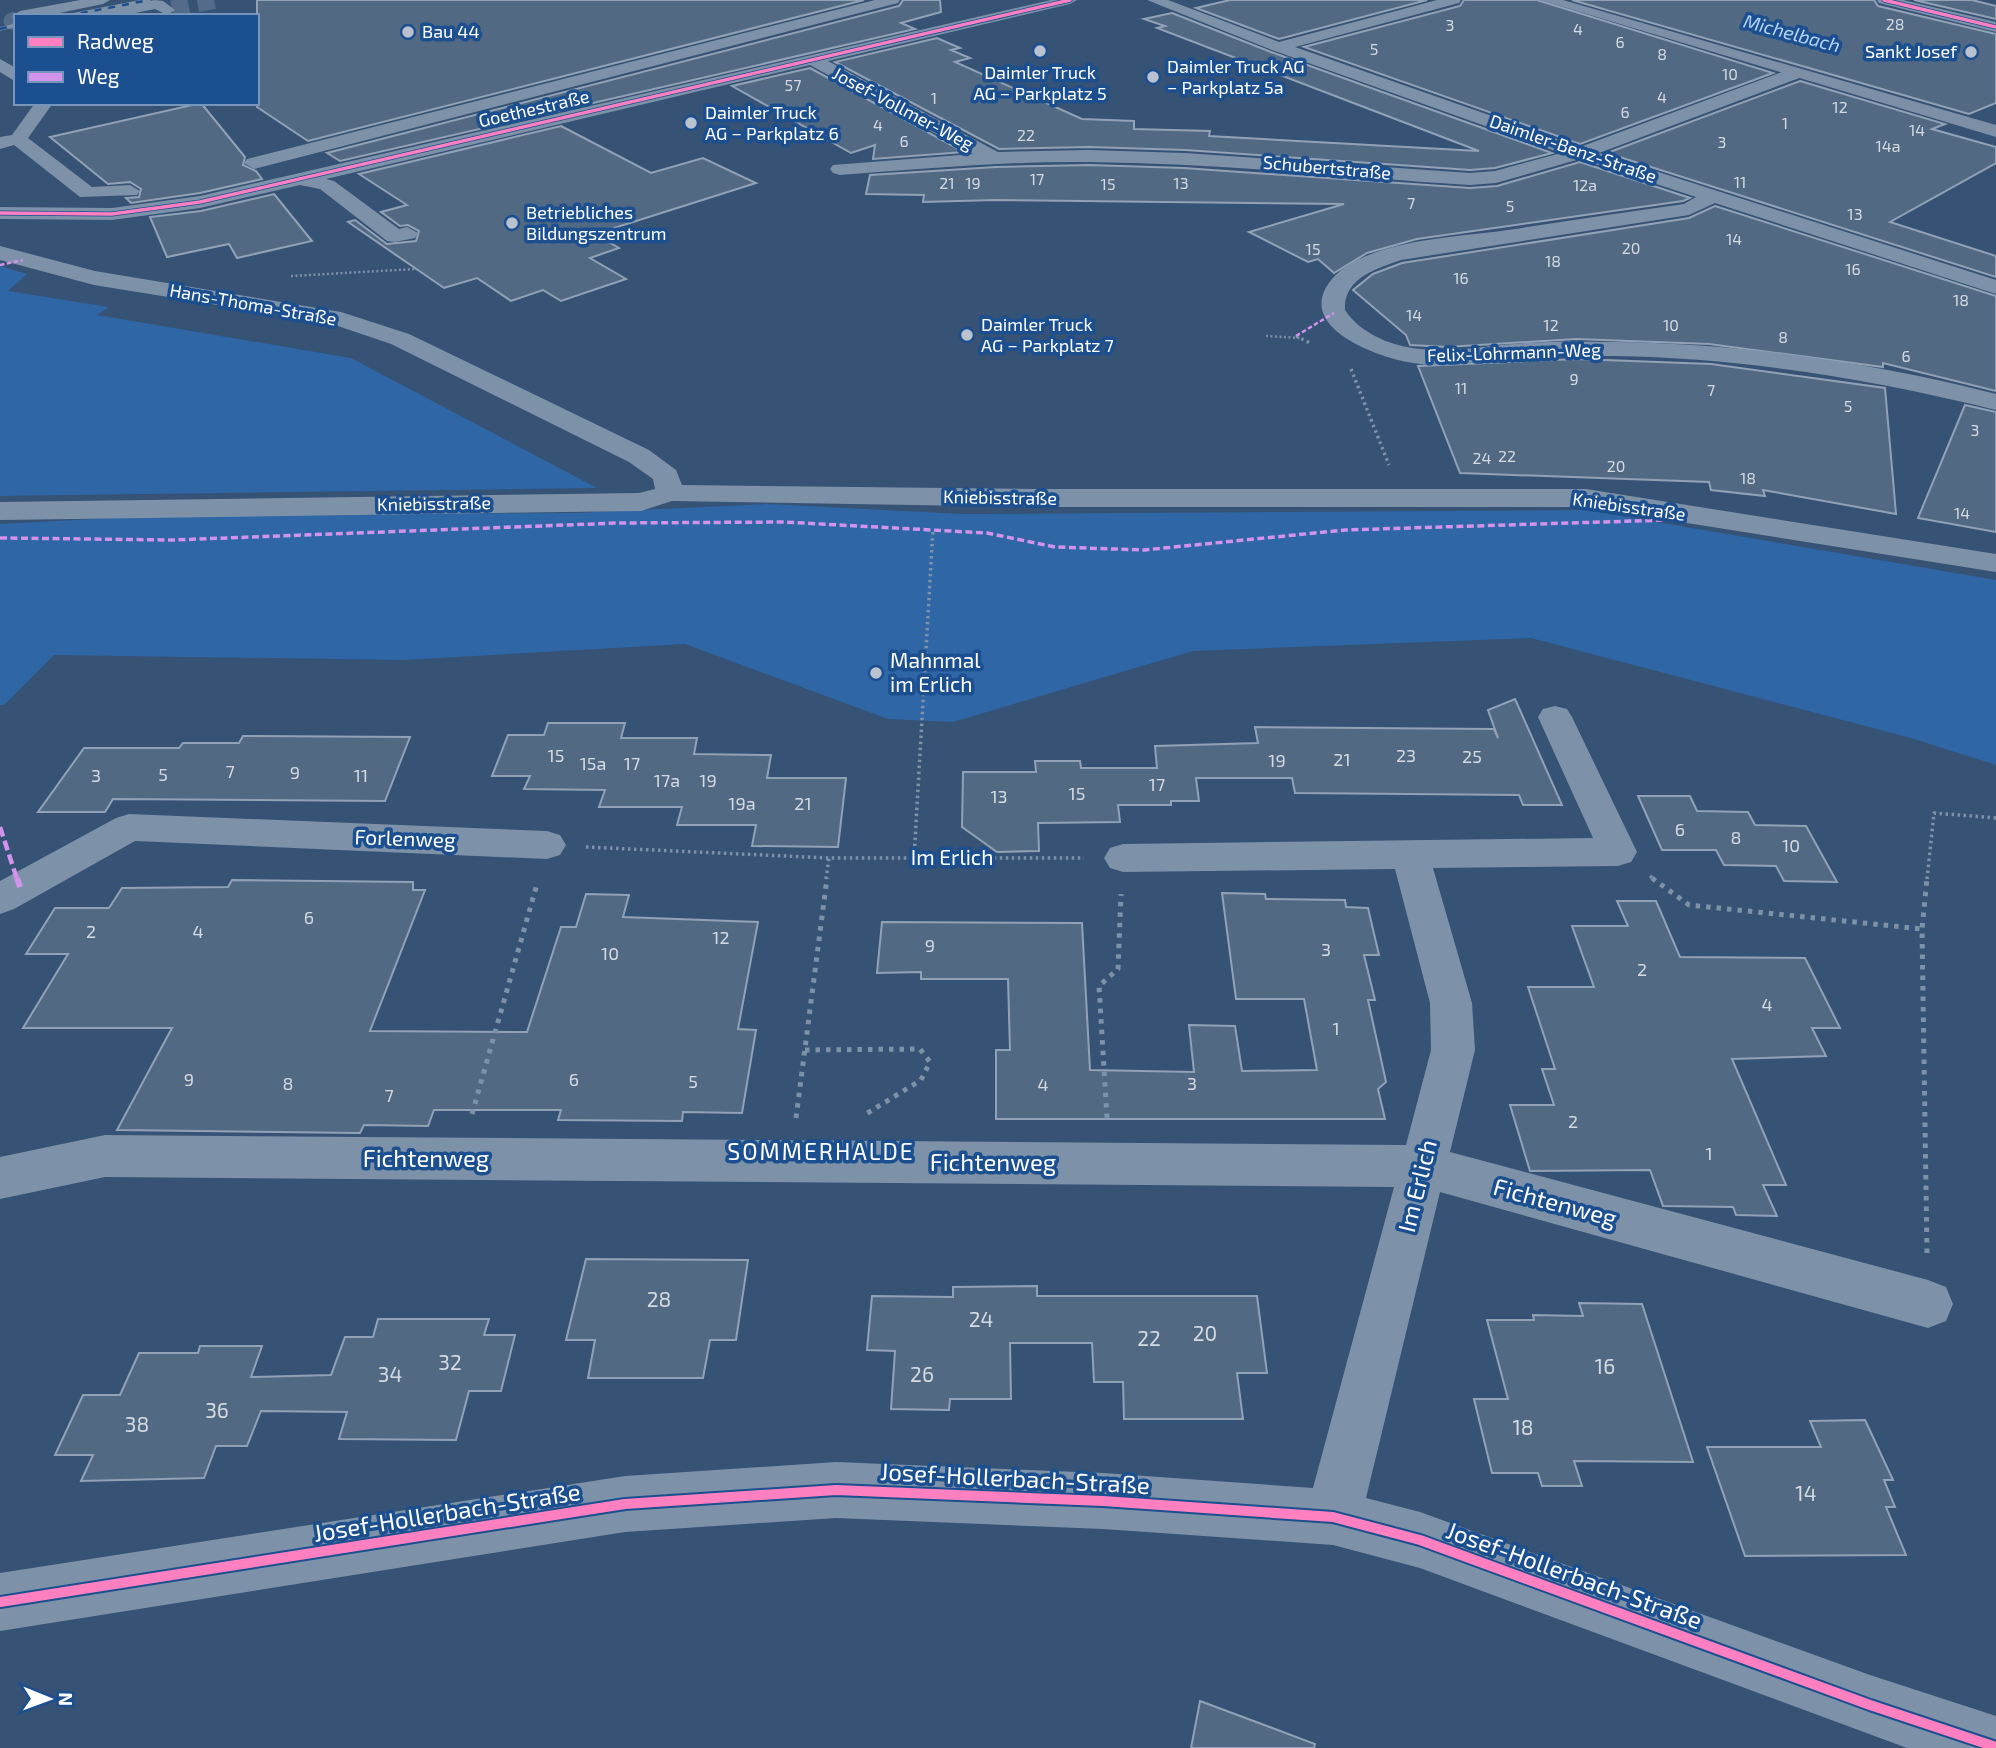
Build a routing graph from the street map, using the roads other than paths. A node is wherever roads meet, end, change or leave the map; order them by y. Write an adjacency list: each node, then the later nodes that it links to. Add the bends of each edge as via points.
1 (103, 0): 9 (street)
2 (116, 0): 10 (street)
3 (892, 0): 24 (street)
4 (1070, 0): 15 (street, Goethestraße)
5 (1154, 0): 14 (street, Daimler-Benz-Straße)
6 (1547, 0): 17 (main road)
7 (1884, 0): 13 (street)
8 (1447, 1): 14 (street)
9 (29, 14)
10 (47, 14)
11 (106, 14): 12 (street, via 158,4 170,9)
12 (146, 14)
13 (1996, 27)
14 (1278, 47): 22 (street, Daimler-Benz-Straße)
15 (813, 60): 23 (street, Josef-Vollmer-Weg); 26 (street, Goethestraße)
16 (0, 64): 18 (street)
17 (1796, 73): 20 (main road); 22 (street, Schubertstraße)
18 (14, 75)
19 (42, 105): 21 (street)
20 (1996, 131)
21 (9, 141): 27 (street, via 87,194)
22 (1581, 153): 23 (street, Schubertstraße, via 1470,180 1171,158); 28 (street, Daimler-Benz-Straße)
23 (993, 158): 25 (street, Schubertstraße)
24 (233, 168)
25 (840, 169)
26 (300, 179): 29 (street, Goethestraße, via 200,202 111,214); 30 (street, via 327,185 396,236)
27 (144, 188)
28 (1713, 196): 34 (street, Daimler-Benz-Straße); 35 (street, Felix-Lohrmann-Weg, via 1689,209 1452,244 1378,261 1340,284 1334,313 1339,324 1356,338 1406,355 1455,359 1528,351 1694,351 1853,373)
29 (0, 213)
30 (407, 233)
31 (0, 253): 32 (street, Hans-Thoma-Straße)
32 (94, 278): 33 (street); 36 (street, Hans-Thoma-Straße, via 333,317 400,339 639,456 666,476)
33 (237, 279)
34 (1996, 287)
35 (1996, 402)
36 (670, 493): 37 (street, Kniebisstraße, via 641,502); 38 (street, Kniebisstraße, via 1586,498)
37 (0, 512)
38 (1996, 563)
39 (1555, 717): 41 (street, via 1618,852)
40 (548, 845): 43 (street, Forlenweg, via 129,827)
41 (1410, 853): 42 (street); 44 (street, Im Erlich, via 1451,1003 1453,1050)
42 (1123, 858)
43 (0, 899)
44 (1423, 1166): 45 (street, Fichtenweg, via 105,1156); 46 (street, Fichtenweg); 47 (street, Im Erlich)
45 (0, 1178)
46 (1928, 1304)
47 (1333, 1517): 48 (street, Josef-Hollerbach-Straße, via 836,1490 625,1504); 49 (street, Josef-Hollerbach-Straße, via 1420,1540)
48 (0, 1602)
49 (1996, 1747)

